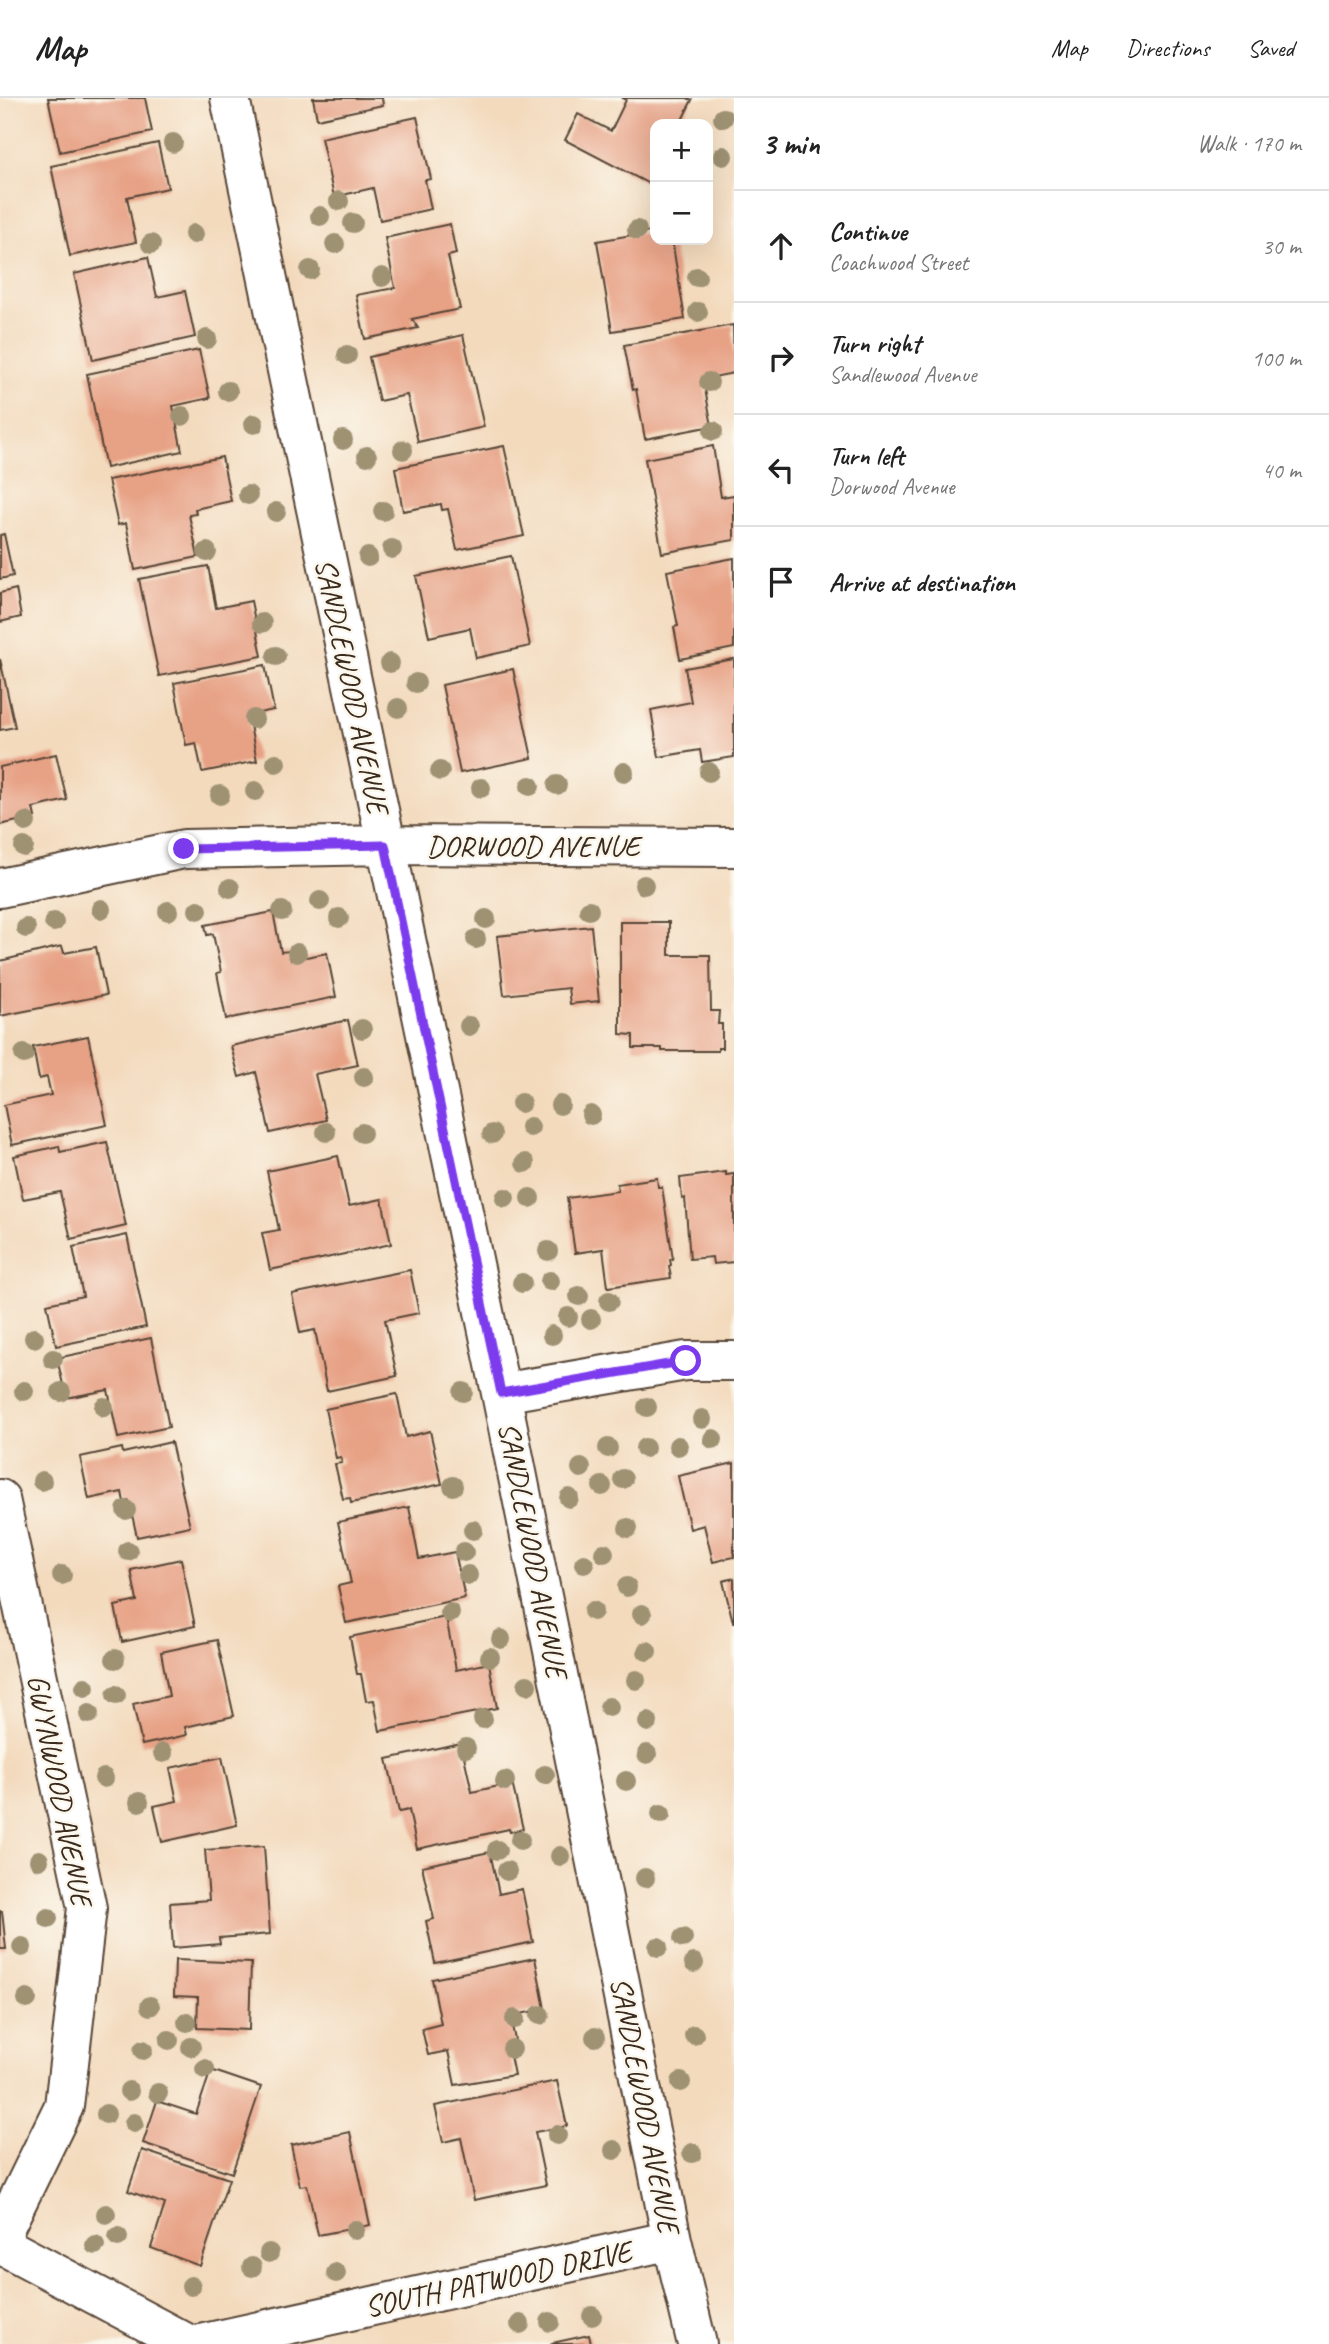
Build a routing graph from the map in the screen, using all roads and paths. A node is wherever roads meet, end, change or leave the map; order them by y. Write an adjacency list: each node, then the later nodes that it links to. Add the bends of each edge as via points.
1 (230, 98): 2 (street, SANDLEWOOD AVENUE)
2 (385, 845): 3 (street, DORWOOD AVENUE); 4 (street, DORWOOD AVENUE, via 184,849); 6 (street, SANDLEWOOD AVENUE)
3 (734, 847)
4 (0, 888)
5 (734, 1361): 6 (street, via 686,1361)
6 (501, 1393): 9 (street, SANDLEWOOD AVENUE)
7 (0, 1499): 8 (street, GWYNWOOD AVENUE, via 87,1908 64,2106)
8 (0, 2237)
9 (672, 2241): 12 (street, SOUTH PATWOOD DRIVE); 13 (street, SANDLEWOOD AVENUE)
10 (0, 2244): 11 (street)
11 (188, 2344)
12 (200, 2344)
13 (697, 2344)

